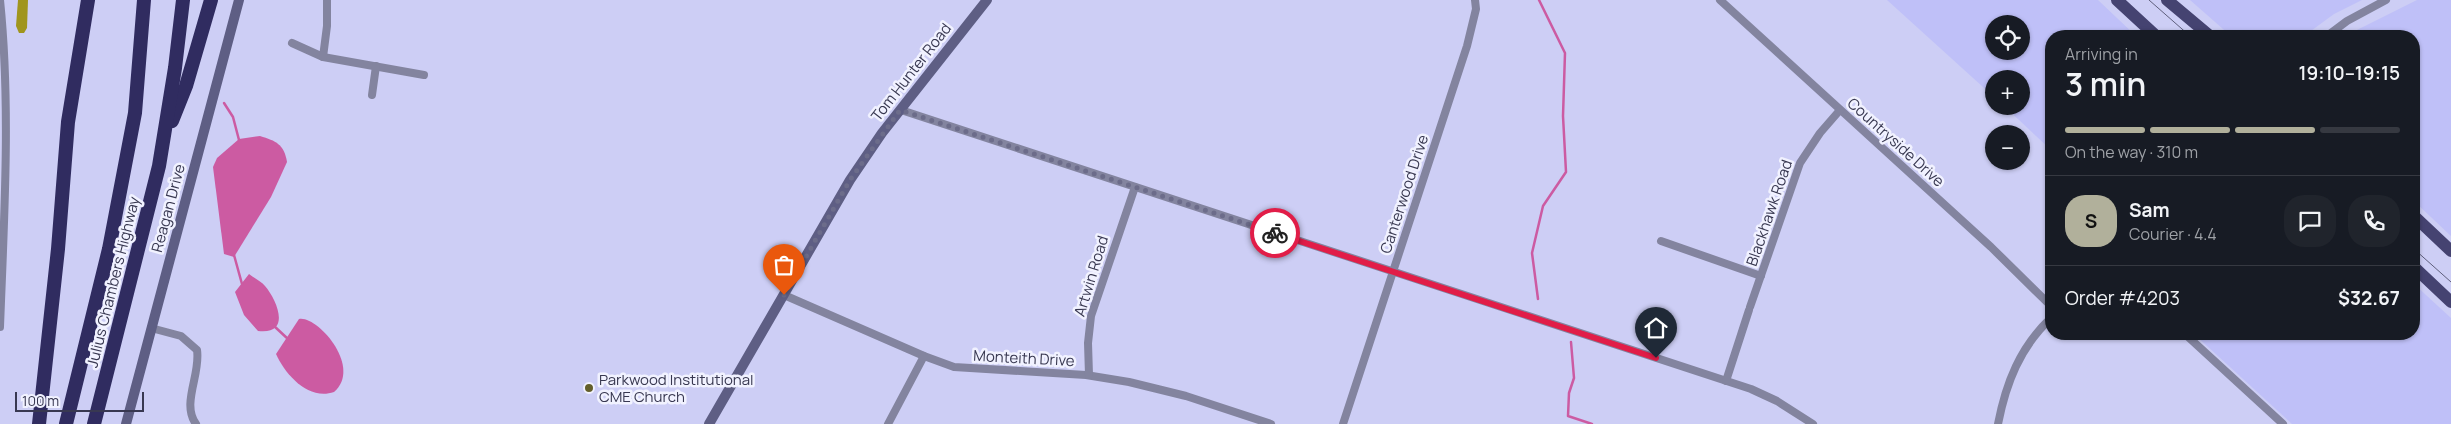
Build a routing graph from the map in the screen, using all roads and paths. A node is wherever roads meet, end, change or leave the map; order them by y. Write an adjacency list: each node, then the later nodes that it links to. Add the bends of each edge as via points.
1 (0, 0): 36 (street, via 5,180)
2 (88, 0): 42 (highway, via 68,122)
3 (144, 0): 43 (highway, via 135,113 109,250)
4 (183, 0): 24 (highway)
5 (211, 0): 24 (highway, via 186,86)
6 (239, 0): 37 (street, Reagan Drive)
7 (327, 0): 18 (street)
8 (987, 0): 22 (street, Tom Hunter Road)
9 (1475, 0): 29 (street, Canterwood Drive, via 1468,46)
10 (1720, 0): 23 (street, Countryside Drive)
11 (2117, 0): 14 (main road)
12 (2166, 0): 15 (main road)
13 (2386, 0): 16 (street)
14 (2150, 30)
15 (2203, 30)
16 (2335, 30)
17 (292, 43): 18 (street)
18 (323, 57): 19 (street)
19 (376, 66): 20 (street); 21 (street)
20 (424, 76)
21 (372, 95)
22 (900, 110): 25 (street); 32 (street, Tom Hunter Road, via 850,180)
23 (1840, 110): 31 (street, Blackhawk Road, via 1800,163); 33 (street, Countryside Drive)
24 (162, 147): 44 (highway, Julius Chambers Highway)
25 (1135, 187): 29 (street); 40 (street, Artwin Road, via 1090,316)
26 (2420, 222): 28 (main road)
27 (1661, 241): 31 (street)
28 (2451, 251)
29 (1393, 272): 41 (street); 50 (street, Canterwood Drive)
30 (2420, 273): 34 (main road)
31 (1761, 276): 41 (street, Blackhawk Road)
32 (784, 295): 39 (street, Monteith Drive); 47 (street, Tom Hunter Road)
33 (2045, 300)
34 (2451, 302)
35 (2045, 324): 52 (street, via 2014,369)
36 (0, 327)
37 (152, 328): 45 (street, Reagan Drive); 46 (street, via 181,336 197,350 197,372 190,409)
38 (2192, 340): 53 (street)
39 (924, 356): 40 (street, Monteith Drive, via 968,369); 48 (street)
40 (1089, 375): 49 (street, Monteith Drive, via 1167,391)
41 (1726, 381): 51 (street, via 1764,394)
42 (39, 424)
43 (66, 424)
44 (94, 424)
45 (126, 424)
46 (196, 424)
47 (709, 424)
48 (888, 424)
49 (1271, 424)
50 (1343, 424)
51 (1813, 424)
52 (1998, 424)
53 (2284, 424)

